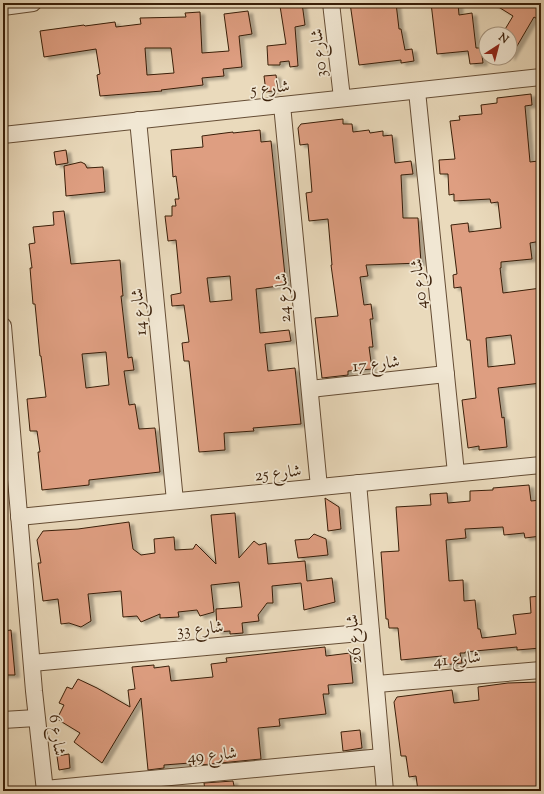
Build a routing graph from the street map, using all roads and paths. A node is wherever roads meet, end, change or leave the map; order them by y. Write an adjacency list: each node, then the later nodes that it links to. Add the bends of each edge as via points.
1 (33, 3): 3 (street)
2 (332, 3): 6 (street, شارع 30)
3 (3, 7)
4 (541, 77): 5 (street, شارع 5)
5 (417, 91): 6 (street, شارع 5); 11 (street, شارع 40)
6 (342, 98): 7 (street, شارع 5)
7 (282, 104): 8 (street, شارع 5); 12 (street, شارع 24)
8 (138, 120): 9 (street, شارع 5); 17 (street, شارع 14)
9 (3, 135)
10 (3, 327): 18 (street, شارع 6)
11 (446, 374): 12 (street, شارع 17); 14 (street, شارع 40)
12 (310, 389): 16 (street, شارع 24)
13 (541, 465): 14 (street, شارع 25)
14 (456, 473): 15 (street, شارع 25)
15 (358, 483): 16 (street, شارع 25); 19 (street, شارع 26)
16 (319, 487): 17 (street, شارع 25)
17 (175, 501): 18 (street, شارع 25)
18 (19, 517): 20 (street, شارع 6)
19 (371, 632): 20 (street, شارع 33); 22 (street, شارع 26)
20 (32, 663): 23 (street, شارع 6)
21 (541, 670): 22 (street, شارع 41)
22 (376, 684): 25 (street, شارع 26)
23 (36, 718): 24 (street); 26 (street, شارع 6)
24 (3, 720)
25 (382, 757): 26 (street, شارع 49); 27 (street, شارع 26)
26 (45, 790)
27 (385, 791)

